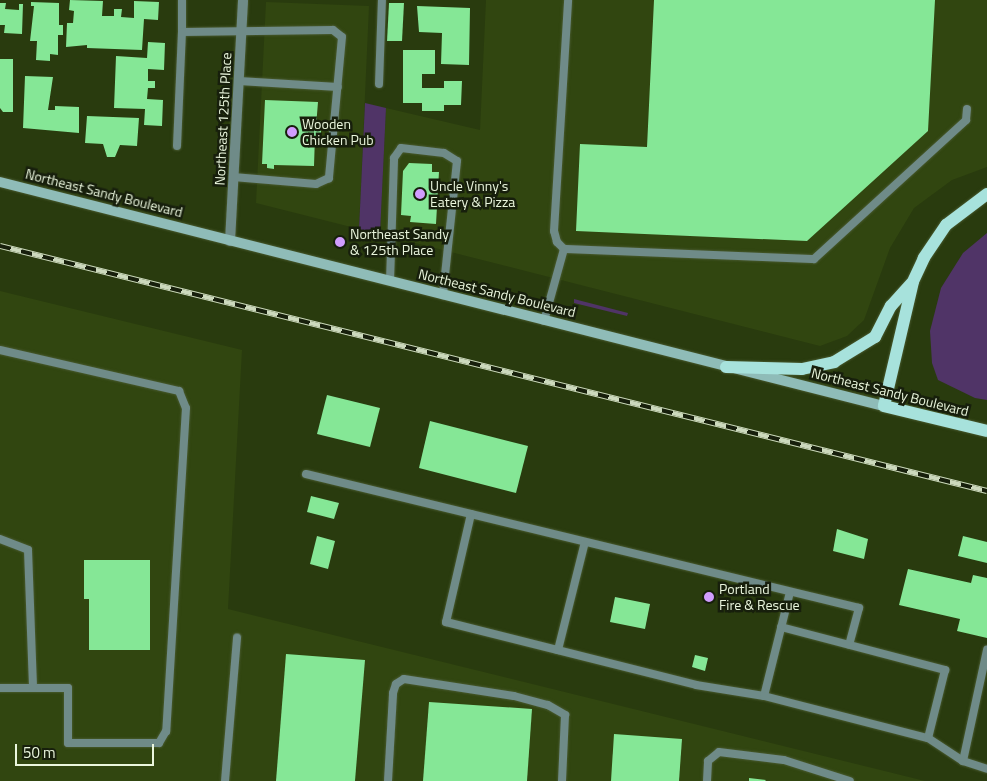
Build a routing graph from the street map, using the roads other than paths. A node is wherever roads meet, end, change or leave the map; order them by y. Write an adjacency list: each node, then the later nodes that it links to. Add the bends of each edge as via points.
1 (182, 0): 5 (lane)
2 (244, 0): 6 (street, Northeast 125th Place)
3 (382, 0): 8 (lane)
4 (568, 0): 16 (lane, via 554,231 557,242)
5 (182, 32): 6 (lane); 11 (lane)
6 (242, 32): 7 (street, Northeast 125th Place); 9 (lane, via 338,31 342,37)
7 (239, 81): 9 (lane); 12 (street, Northeast 125th Place)
8 (379, 84)
9 (338, 87): 12 (lane, via 329,178 325,182)
10 (967, 109): 16 (lane, via 966,120 814,259)
11 (177, 146)
12 (233, 177): 15 (street, Northeast 125th Place)
13 (0, 182): 15 (main road, Northeast Sandy Boulevard)
14 (987, 194): 18 (main road, via 946,225 924,258)
15 (230, 240): 17 (main road, Northeast Sandy Boulevard)
16 (564, 249): 20 (lane)
17 (390, 281): 19 (main road, Northeast Sandy Boulevard); 19 (lane, via 394,158 401,148 444,153 457,161)
18 (913, 282): 22 (main road, via 891,306 875,337 834,362 802,369); 23 (main road)
19 (444, 295): 20 (main road, Northeast Sandy Boulevard)
20 (544, 321): 22 (main road, Northeast Sandy Boulevard)
21 (0, 350): 36 (lane, via 179,391 186,408 166,731 159,743 68,743 68,688)
22 (726, 367): 23 (main road, Northeast Sandy Boulevard)
23 (884, 406): 24 (main road, Northeast Sandy Boulevard)
24 (987, 431)
25 (306, 474): 26 (lane)
26 (471, 514): 28 (lane); 33 (lane, via 446,622)
27 (0, 539): 36 (lane, via 28,550)
28 (585, 542): 29 (lane); 33 (lane)
29 (790, 592): 30 (lane); 32 (lane, via 859,608)
30 (781, 627): 32 (lane); 37 (lane)
31 (237, 638): 41 (lane)
32 (849, 645): 38 (lane, via 945,670)
33 (558, 650): 37 (lane, via 696,685)
34 (987, 650): 39 (lane)
35 (0, 688): 36 (lane)
36 (33, 688)
37 (764, 696): 38 (lane)
38 (928, 738): 39 (lane)
39 (963, 761): 40 (lane)
40 (987, 769)
41 (225, 781)
42 (388, 781): 43 (lane, via 392,693 396,684 404,679 514,696 548,705 565,715)
43 (562, 781)
44 (706, 781): 45 (lane, via 708,761 719,752 784,760)
45 (850, 781)

